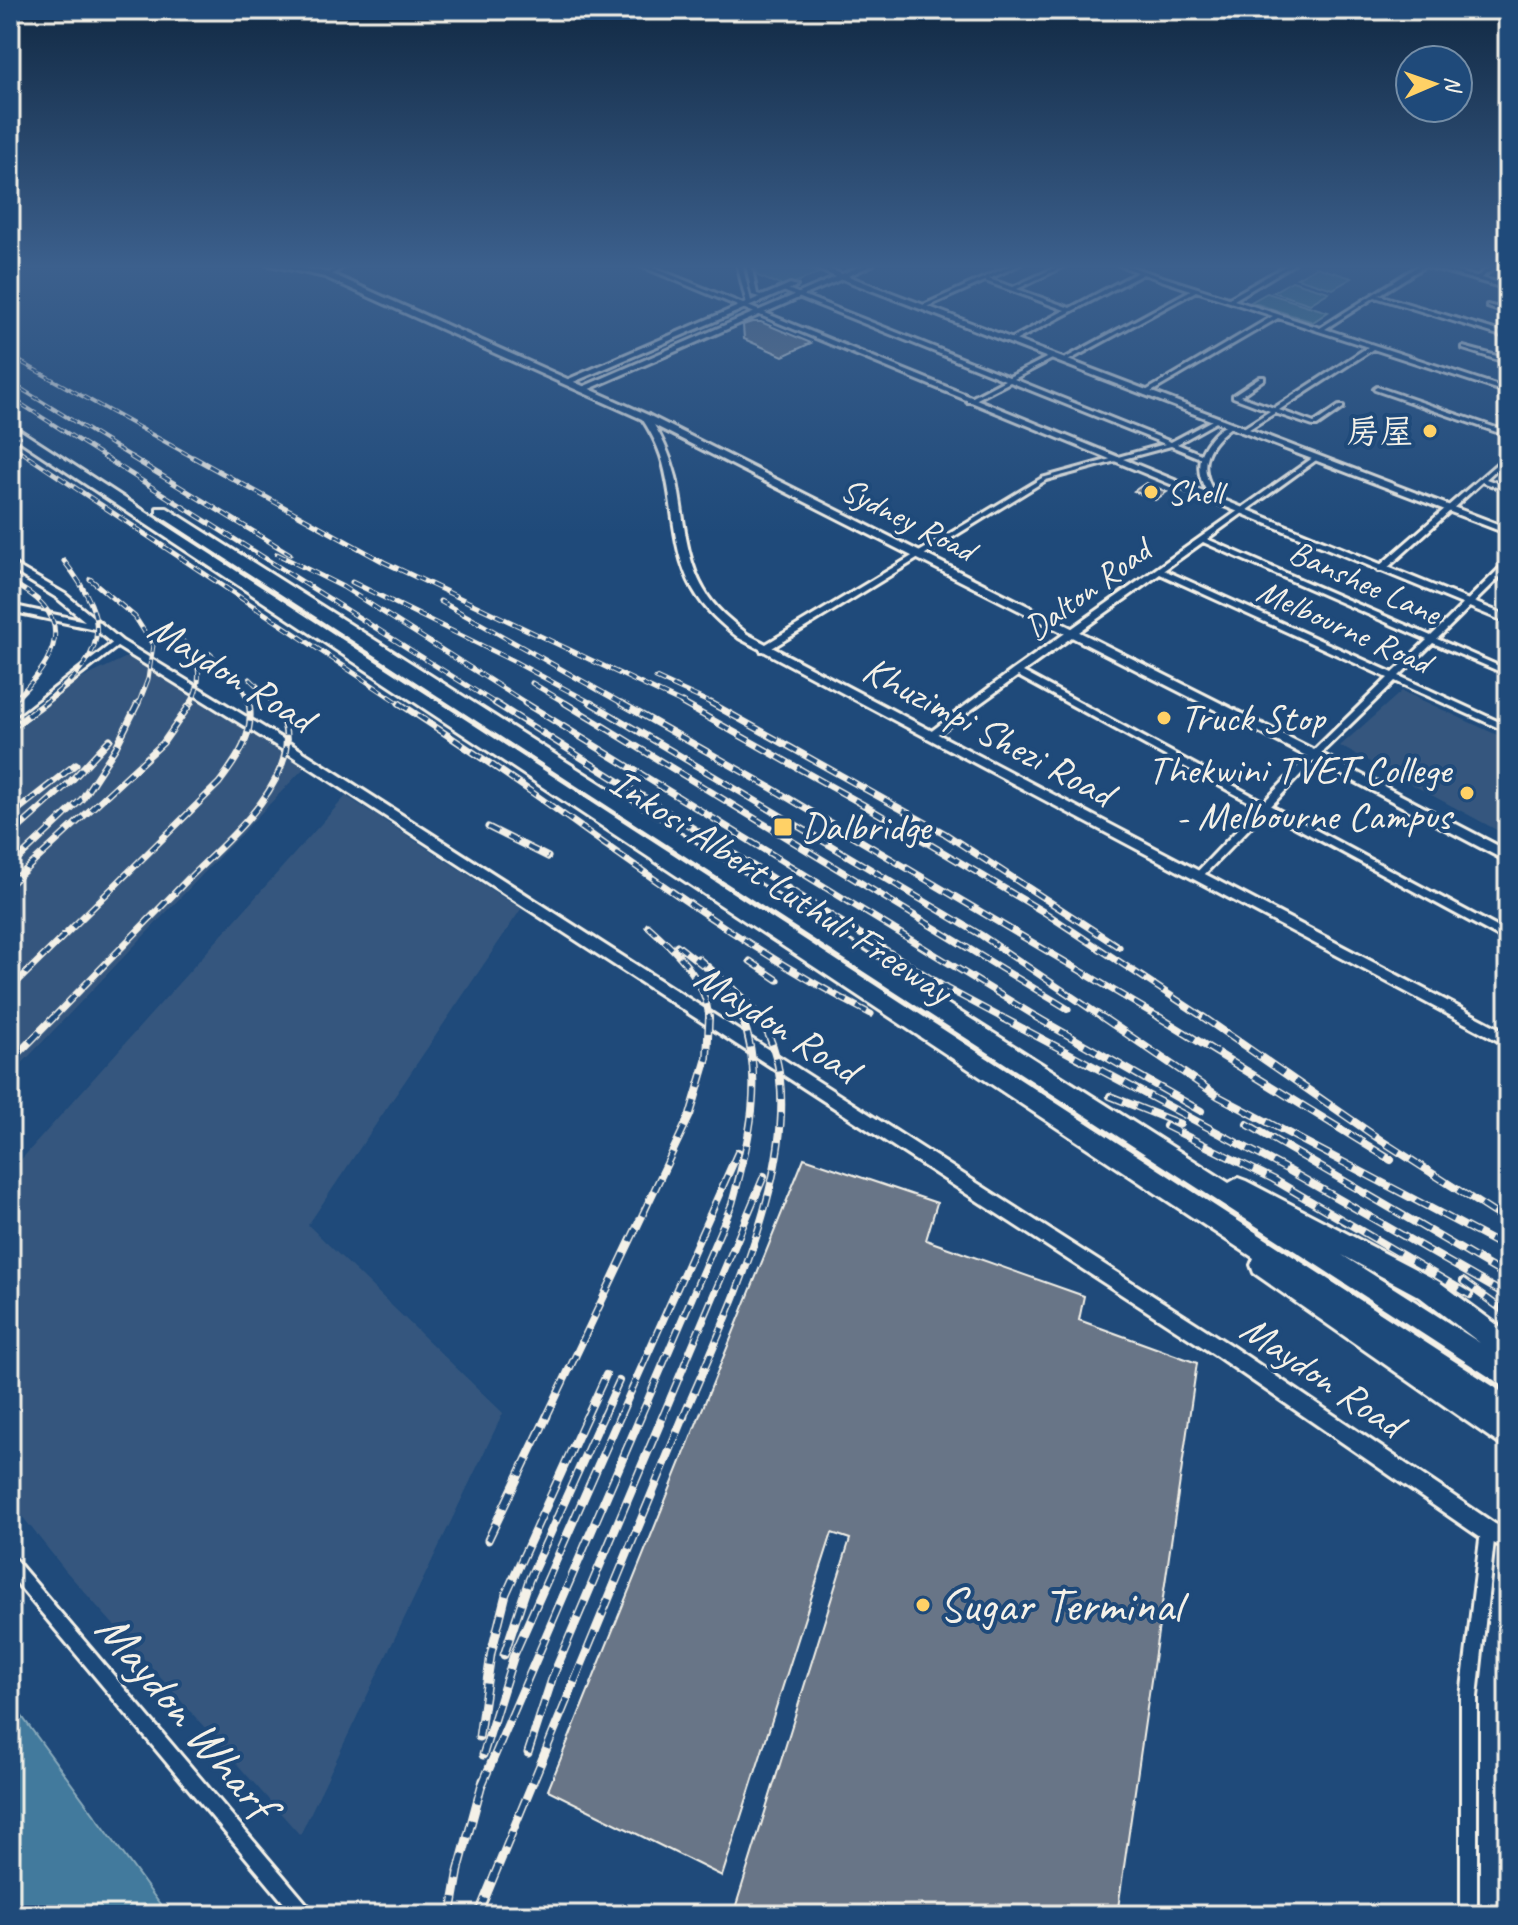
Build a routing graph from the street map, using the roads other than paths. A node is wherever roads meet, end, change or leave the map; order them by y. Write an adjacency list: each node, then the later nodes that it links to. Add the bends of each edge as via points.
1 (506, 354): 17 (street, Sydney Road)
2 (634, 354): 17 (street)
3 (662, 354): 18 (street)
4 (855, 354): 22 (street)
5 (948, 354): 16 (street)
6 (1044, 354): 12 (street)
7 (1077, 354): 13 (street)
8 (1213, 354): 21 (street)
9 (1362, 354): 24 (street)
10 (1393, 354): 20 (street)
11 (1484, 354): 14 (street)
12 (1052, 357): 13 (street); 16 (street)
13 (1064, 361): 21 (street)
14 (1508, 361)
15 (1262, 378): 24 (street, via 1235,396)
16 (1011, 379): 22 (street); 32 (street)
17 (568, 381): 18 (street, Sydney Road)
18 (584, 388): 26 (street, Sydney Road)
19 (1377, 389): 31 (street)
20 (1508, 391)
21 (1146, 393): 27 (street)
22 (969, 401): 36 (street)
23 (1341, 407): 24 (street, via 1315,425)
24 (1274, 411): 30 (street)
25 (10, 413): 72 (highway, Inkosi Albert Luthuli Freeway)
26 (645, 417): 44 (street, Sydney Road); 58 (street, Khuzimpi Shezi Road, via 669,460 695,582 721,619)
27 (1216, 420): 28 (street); 32 (street)
28 (1230, 425): 30 (street); 34 (street, via 1210,439)
29 (10, 428): 71 (highway, Inkosi Albert Luthuli Freeway)
30 (1244, 430): 35 (street)
31 (1508, 434)
32 (1172, 444): 34 (street); 36 (street)
33 (1508, 456): 37 (street)
34 (1204, 457): 39 (street, via 1202,483)
35 (1316, 458): 40 (street); 41 (street, Dalton Road)
36 (1113, 460): 39 (street); 44 (street, via 1044,479)
37 (1482, 480): 38 (street); 40 (street)
38 (1508, 489)
39 (1217, 501): 41 (street)
40 (1449, 509): 42 (street); 47 (street)
41 (1243, 512): 43 (street, Dalton Road); 47 (street)
42 (1508, 531)
43 (1201, 539): 48 (street, Dalton Road); 56 (street, Banshee Lane)
44 (917, 555): 55 (street, Sydney Road); 58 (street)
45 (10, 565): 49 (street, Maydon Road)
46 (1508, 565): 50 (street)
47 (1381, 569): 50 (street)
48 (1158, 570): 55 (street, Dalton Road); 61 (street, Melbourne Road)
49 (61, 596): 52 (street); 54 (street, Maydon Road)
50 (1469, 604): 53 (street); 56 (street)
51 (10, 608): 52 (street)
52 (36, 614): 54 (street)
53 (1508, 620)
54 (95, 626): 57 (street, Maydon Road)
55 (1071, 633): 59 (street, Dalton Road); 65 (street, Sydney Road)
56 (1431, 639): 60 (street, Banshee Lane); 61 (street)
57 (118, 643): 62 (street); 77 (street, Maydon Road, via 1224,1351)
58 (764, 649): 64 (street, Khuzimpi Shezi Road)
59 (1016, 672): 64 (street, Dalton Road); 66 (street)
60 (1508, 673)
61 (1393, 677): 63 (street, Melbourne Road); 65 (street)
62 (10, 727)
63 (1508, 729)
64 (929, 736): 68 (street, Khuzimpi Shezi Road)
65 (1314, 755): 66 (street); 67 (street, Sydney Road)
66 (1262, 807): 68 (street); 69 (street)
67 (1508, 857)
68 (1197, 877): 70 (street, Khuzimpi Shezi Road)
69 (1508, 938)
70 (1508, 1040)
71 (1114, 1151): 75 (highway, Inkosi Albert Luthuli Freeway); 76 (highway, via 1261,1264)
72 (1179, 1162): 73 (highway, via 1247,1192 1429,1289); 74 (highway, Inkosi Albert Luthuli Freeway)
73 (1508, 1349)
74 (1508, 1376)
75 (1508, 1411)
76 (1508, 1437)
77 (1488, 1531): 78 (street, Maydon Road); 81 (street, via 1469,1697)
78 (1508, 1539)
79 (10, 1564): 80 (street, Maydon Wharf)
80 (305, 1915)
81 (1469, 1915)

